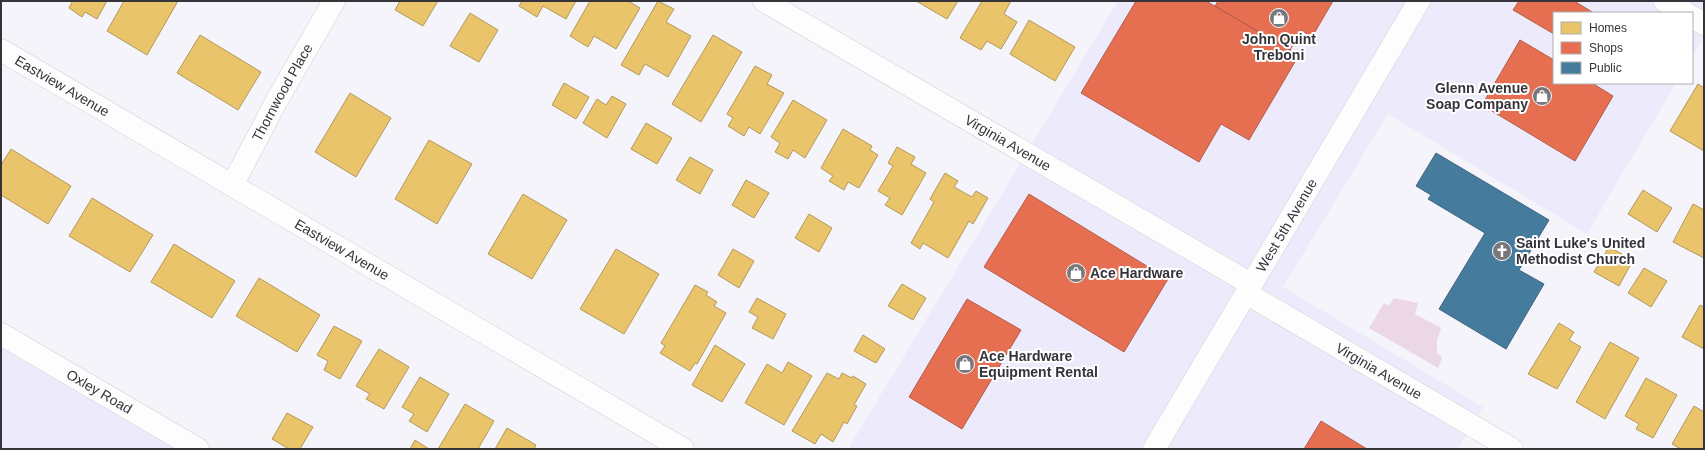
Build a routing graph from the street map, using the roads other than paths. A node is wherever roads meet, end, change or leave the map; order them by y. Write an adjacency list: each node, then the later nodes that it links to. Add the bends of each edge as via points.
1 (334, 1): 9 (street, Thornwood Place, via 276,100)
2 (764, 1): 10 (street, Virginia Avenue)
3 (1419, 1): 10 (street, West 5th Avenue)
4 (1665, 1): 5 (street)
5 (1684, 12)
6 (1693, 18): 7 (street)
7 (1704, 24)
8 (1, 50): 9 (street, Eastview Avenue)
9 (233, 184): 13 (street, Eastview Avenue)
10 (1249, 289): 14 (street, West 5th Avenue); 15 (street, Virginia Avenue)
11 (1, 334): 12 (street, Oxley Road)
12 (198, 449)
13 (683, 449)
14 (1154, 449)
15 (1512, 449)

